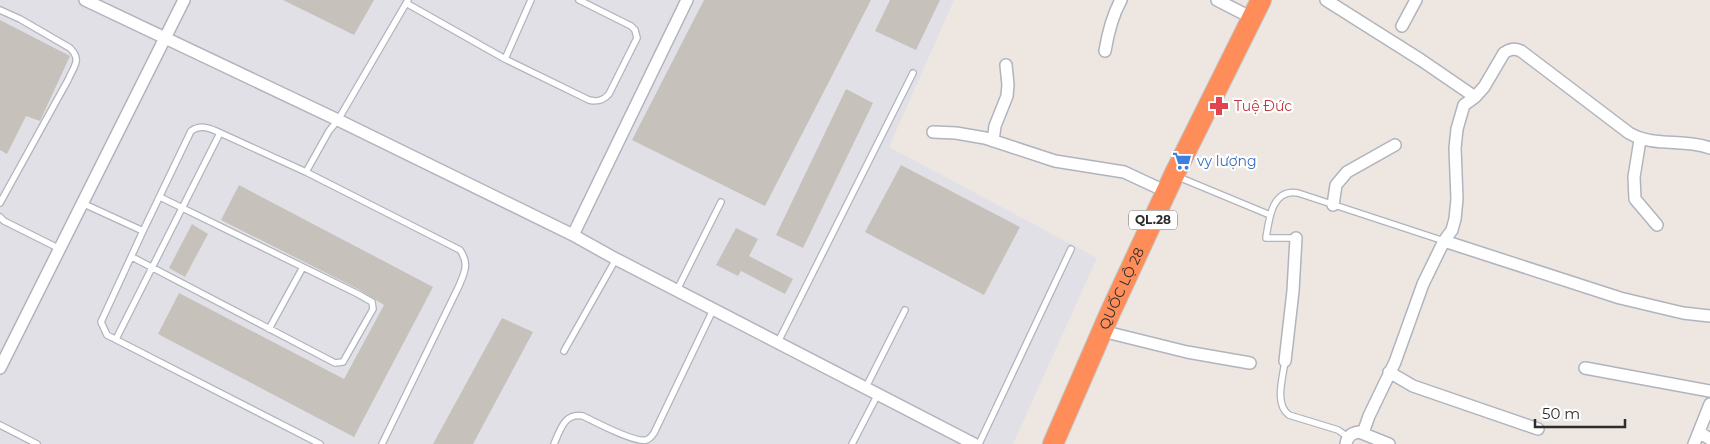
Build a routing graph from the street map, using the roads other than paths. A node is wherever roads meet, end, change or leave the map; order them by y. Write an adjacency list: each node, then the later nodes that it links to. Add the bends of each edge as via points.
1 (85, 0): 15 (street)
2 (184, 0): 15 (street)
3 (531, 0): 17 (lane)
4 (579, 0): 17 (lane, via 631,26 637,38 606,98 596,102 589,100)
5 (687, 0): 40 (street)
6 (1122, 0): 16 (street, via 1110,26)
7 (1216, 0): 13 (street)
8 (1261, 0): 13 (highway, QUỐC LỘ 28 / QL.28)
9 (1326, 0): 20 (street)
10 (1416, 0): 14 (street)
11 (407, 2): 17 (lane); 21 (lane)
12 (0, 10): 32 (lane, via 70,48 77,60)
13 (1252, 18): 29 (highway, QUỐC LỘ 28 / QL.28)
14 (1402, 26)
15 (165, 38): 21 (street); 33 (street)
16 (1106, 51)
17 (506, 59)
18 (1006, 65): 25 (street, via 1007,96 995,126)
19 (913, 73): 56 (lane)
20 (1475, 97): 24 (street, via 1504,53 1515,49); 42 (street, via 1464,105 1457,129 1456,219)
21 (338, 120): 28 (lane); 40 (street)
22 (934, 132): 25 (street)
23 (220, 133): 28 (lane); 30 (lane, via 207,127 191,131); 35 (lane)
24 (1640, 140): 27 (street); 38 (street, via 1634,177 1635,199)
25 (993, 141): 29 (street, via 1060,162 1124,172)
26 (1395, 145): 34 (street, via 1347,172 1336,186)
27 (1710, 148)
28 (306, 172): 76 (lane, via 460,250 466,259 458,288)
29 (1171, 184): 36 (lane); 54 (highway, QUỐC LỘ 28 / QL.28)
30 (160, 197): 35 (lane); 39 (lane)
31 (722, 202): 49 (lane)
32 (0, 203)
33 (82, 203): 39 (lane); 43 (street)
34 (1334, 205): 36 (lane, via 1289,191 1280,195); 42 (lane)
35 (182, 208): 47 (lane); 48 (lane)
36 (1270, 215): 41 (lane, via 1266,238)
37 (0, 217): 43 (lane)
38 (1657, 224)
39 (143, 231): 45 (lane)
40 (573, 235): 46 (street)
41 (1296, 238): 58 (street)
42 (1444, 242): 52 (street, via 1620,298); 62 (street, via 1423,284)
43 (60, 249): 60 (street)
44 (1071, 249): 80 (lane)
45 (132, 257): 48 (lane); 55 (lane, via 101,322 107,335)
46 (616, 260): 49 (street); 57 (lane)
47 (302, 267): 53 (lane); 53 (lane, via 372,302 373,308 340,363)
48 (151, 269): 53 (lane); 55 (lane)
49 (677, 290): 50 (street)
50 (713, 310): 56 (street); 77 (lane, via 650,438 643,441 626,436 576,415 563,424)
51 (904, 310): 63 (lane)
52 (1710, 316)
53 (269, 330)
54 (1102, 331): 59 (street, via 1178,350); 73 (highway, QUỐC LỘ 28 / QL.28)
55 (116, 339): 75 (lane)
56 (778, 342): 63 (street)
57 (564, 351)
58 (1285, 361): 72 (lane, via 1280,402 1283,411 1338,430)
59 (1250, 363)
60 (0, 368)
61 (1585, 368): 64 (street)
62 (1389, 372): 68 (street, via 1413,386); 70 (street)
63 (866, 387): 65 (street)
64 (1710, 391)
65 (878, 394): 78 (lane); 79 (street)
66 (1710, 404): 69 (street)
67 (0, 425): 74 (lane)
68 (1538, 429)
69 (1699, 432): 71 (street); 82 (street)
70 (1363, 433): 72 (street, via 1355,432); 81 (street)
71 (1710, 439)
72 (1347, 440)
73 (1052, 443)
74 (37, 444)
75 (320, 444)
76 (382, 444)
77 (554, 444)
78 (852, 444)
79 (974, 444)
80 (980, 444)
81 (1389, 444)
82 (1694, 444)

